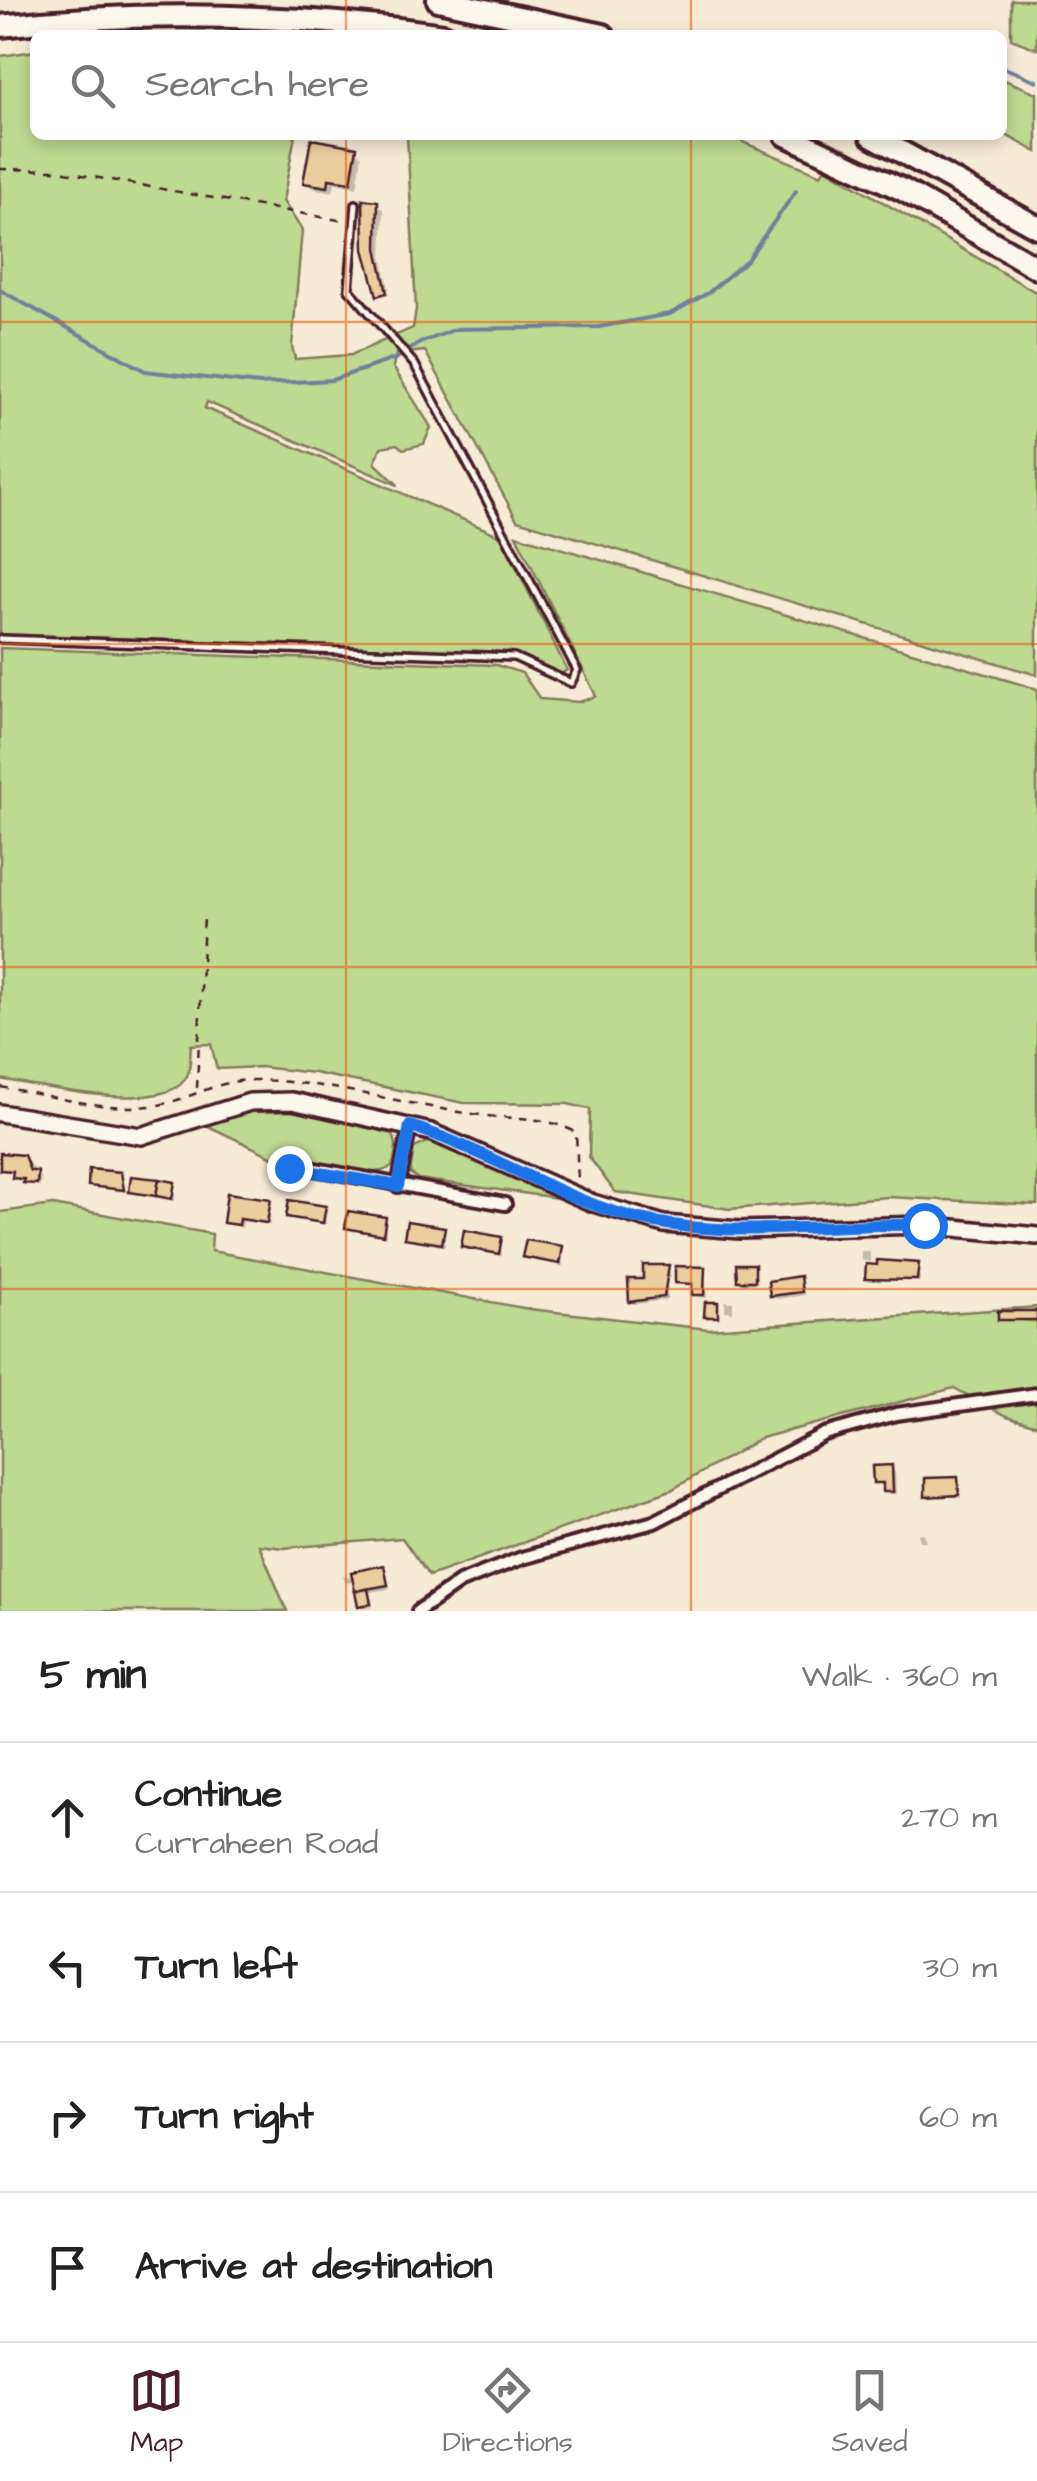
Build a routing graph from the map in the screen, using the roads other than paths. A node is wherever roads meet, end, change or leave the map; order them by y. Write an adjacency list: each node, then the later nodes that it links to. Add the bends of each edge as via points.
1 (438, 0): 4 (highway)
2 (0, 26): 3 (highway, via 212,15)
3 (400, 30)
4 (579, 30)
5 (796, 140): 9 (highway, via 932,205)
6 (880, 140): 8 (highway)
7 (356, 204): 10 (lane, via 349,289 415,365 577,670 571,683 514,657)
8 (1037, 227)
9 (1037, 268)
10 (0, 639)
11 (0, 1114): 12 (street, via 141,1136 269,1100)
12 (410, 1126): 14 (street); 16 (street, via 593,1204 664,1224 740,1230 924,1225)
13 (283, 1163): 14 (street)
14 (398, 1186): 15 (street)
15 (505, 1204)
16 (1037, 1236)
17 (1037, 1394): 18 (street, via 896,1414 824,1434 654,1522 522,1558 460,1582)
18 (418, 1611)

